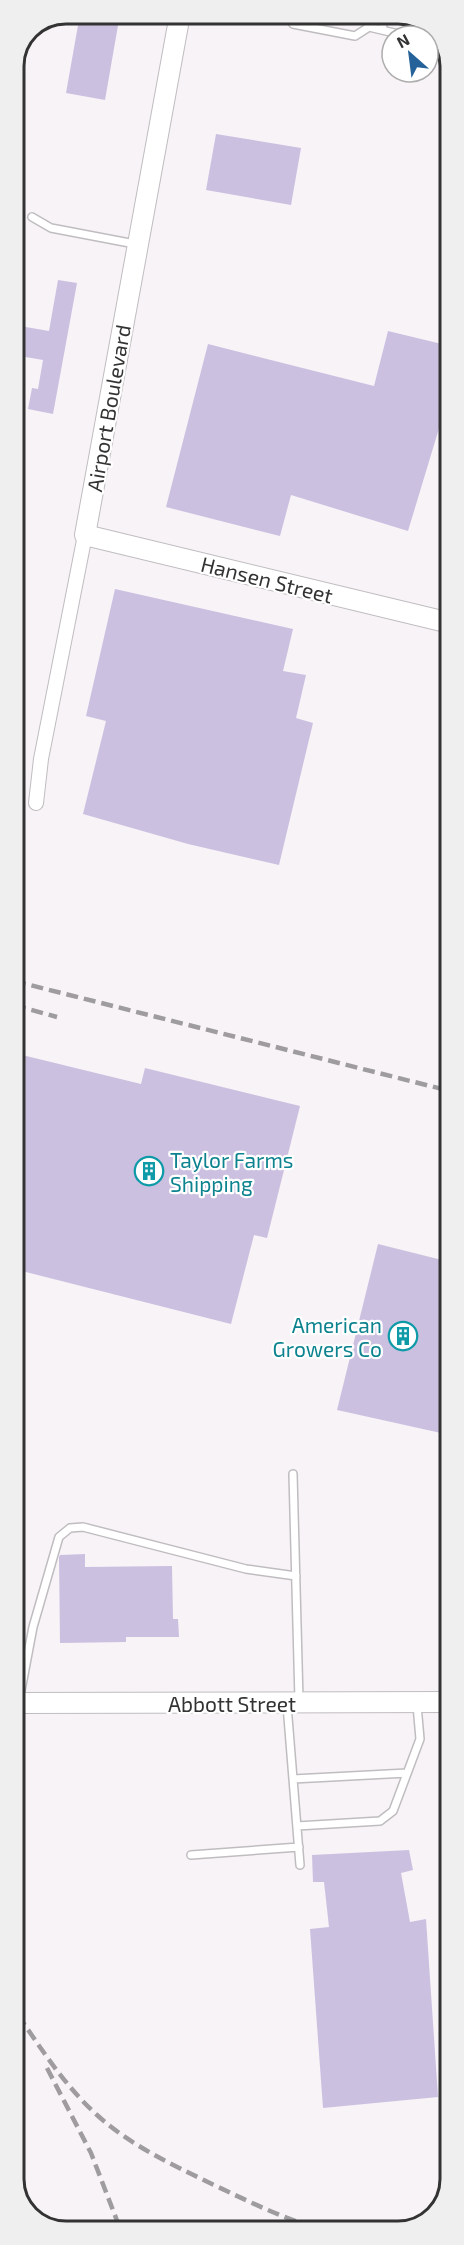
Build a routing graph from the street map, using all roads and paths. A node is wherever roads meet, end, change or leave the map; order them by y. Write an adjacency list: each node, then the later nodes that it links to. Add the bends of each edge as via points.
1 (178, 24): 7 (street, Airport Boulevard)
2 (292, 24): 4 (lane, via 355,36)
3 (368, 24): 4 (lane)
4 (369, 27): 5 (lane)
5 (380, 30)
6 (32, 217): 7 (lane, via 51,228)
7 (138, 244): 8 (street, Airport Boulevard)
8 (85, 535): 9 (street, Hansen Street); 10 (street, Airport Boulevard)
9 (440, 621)
10 (36, 803)
11 (293, 1474): 12 (lane)
12 (296, 1576): 13 (lane, via 246,1569 83,1527 70,1528 59,1537); 14 (lane)
13 (24, 1667)
14 (293, 1702): 15 (street, Abbott Street); 17 (street, Abbott Street); 19 (lane)
15 (417, 1702): 16 (street, Abbott Street); 18 (lane, via 420,1739)
16 (440, 1702)
17 (24, 1703)
18 (407, 1773): 19 (lane); 20 (lane, via 393,1811 380,1821)
19 (293, 1779): 20 (lane)
20 (297, 1826): 21 (lane)
21 (299, 1847): 22 (lane); 23 (lane)
22 (190, 1855)
23 (300, 1865)

